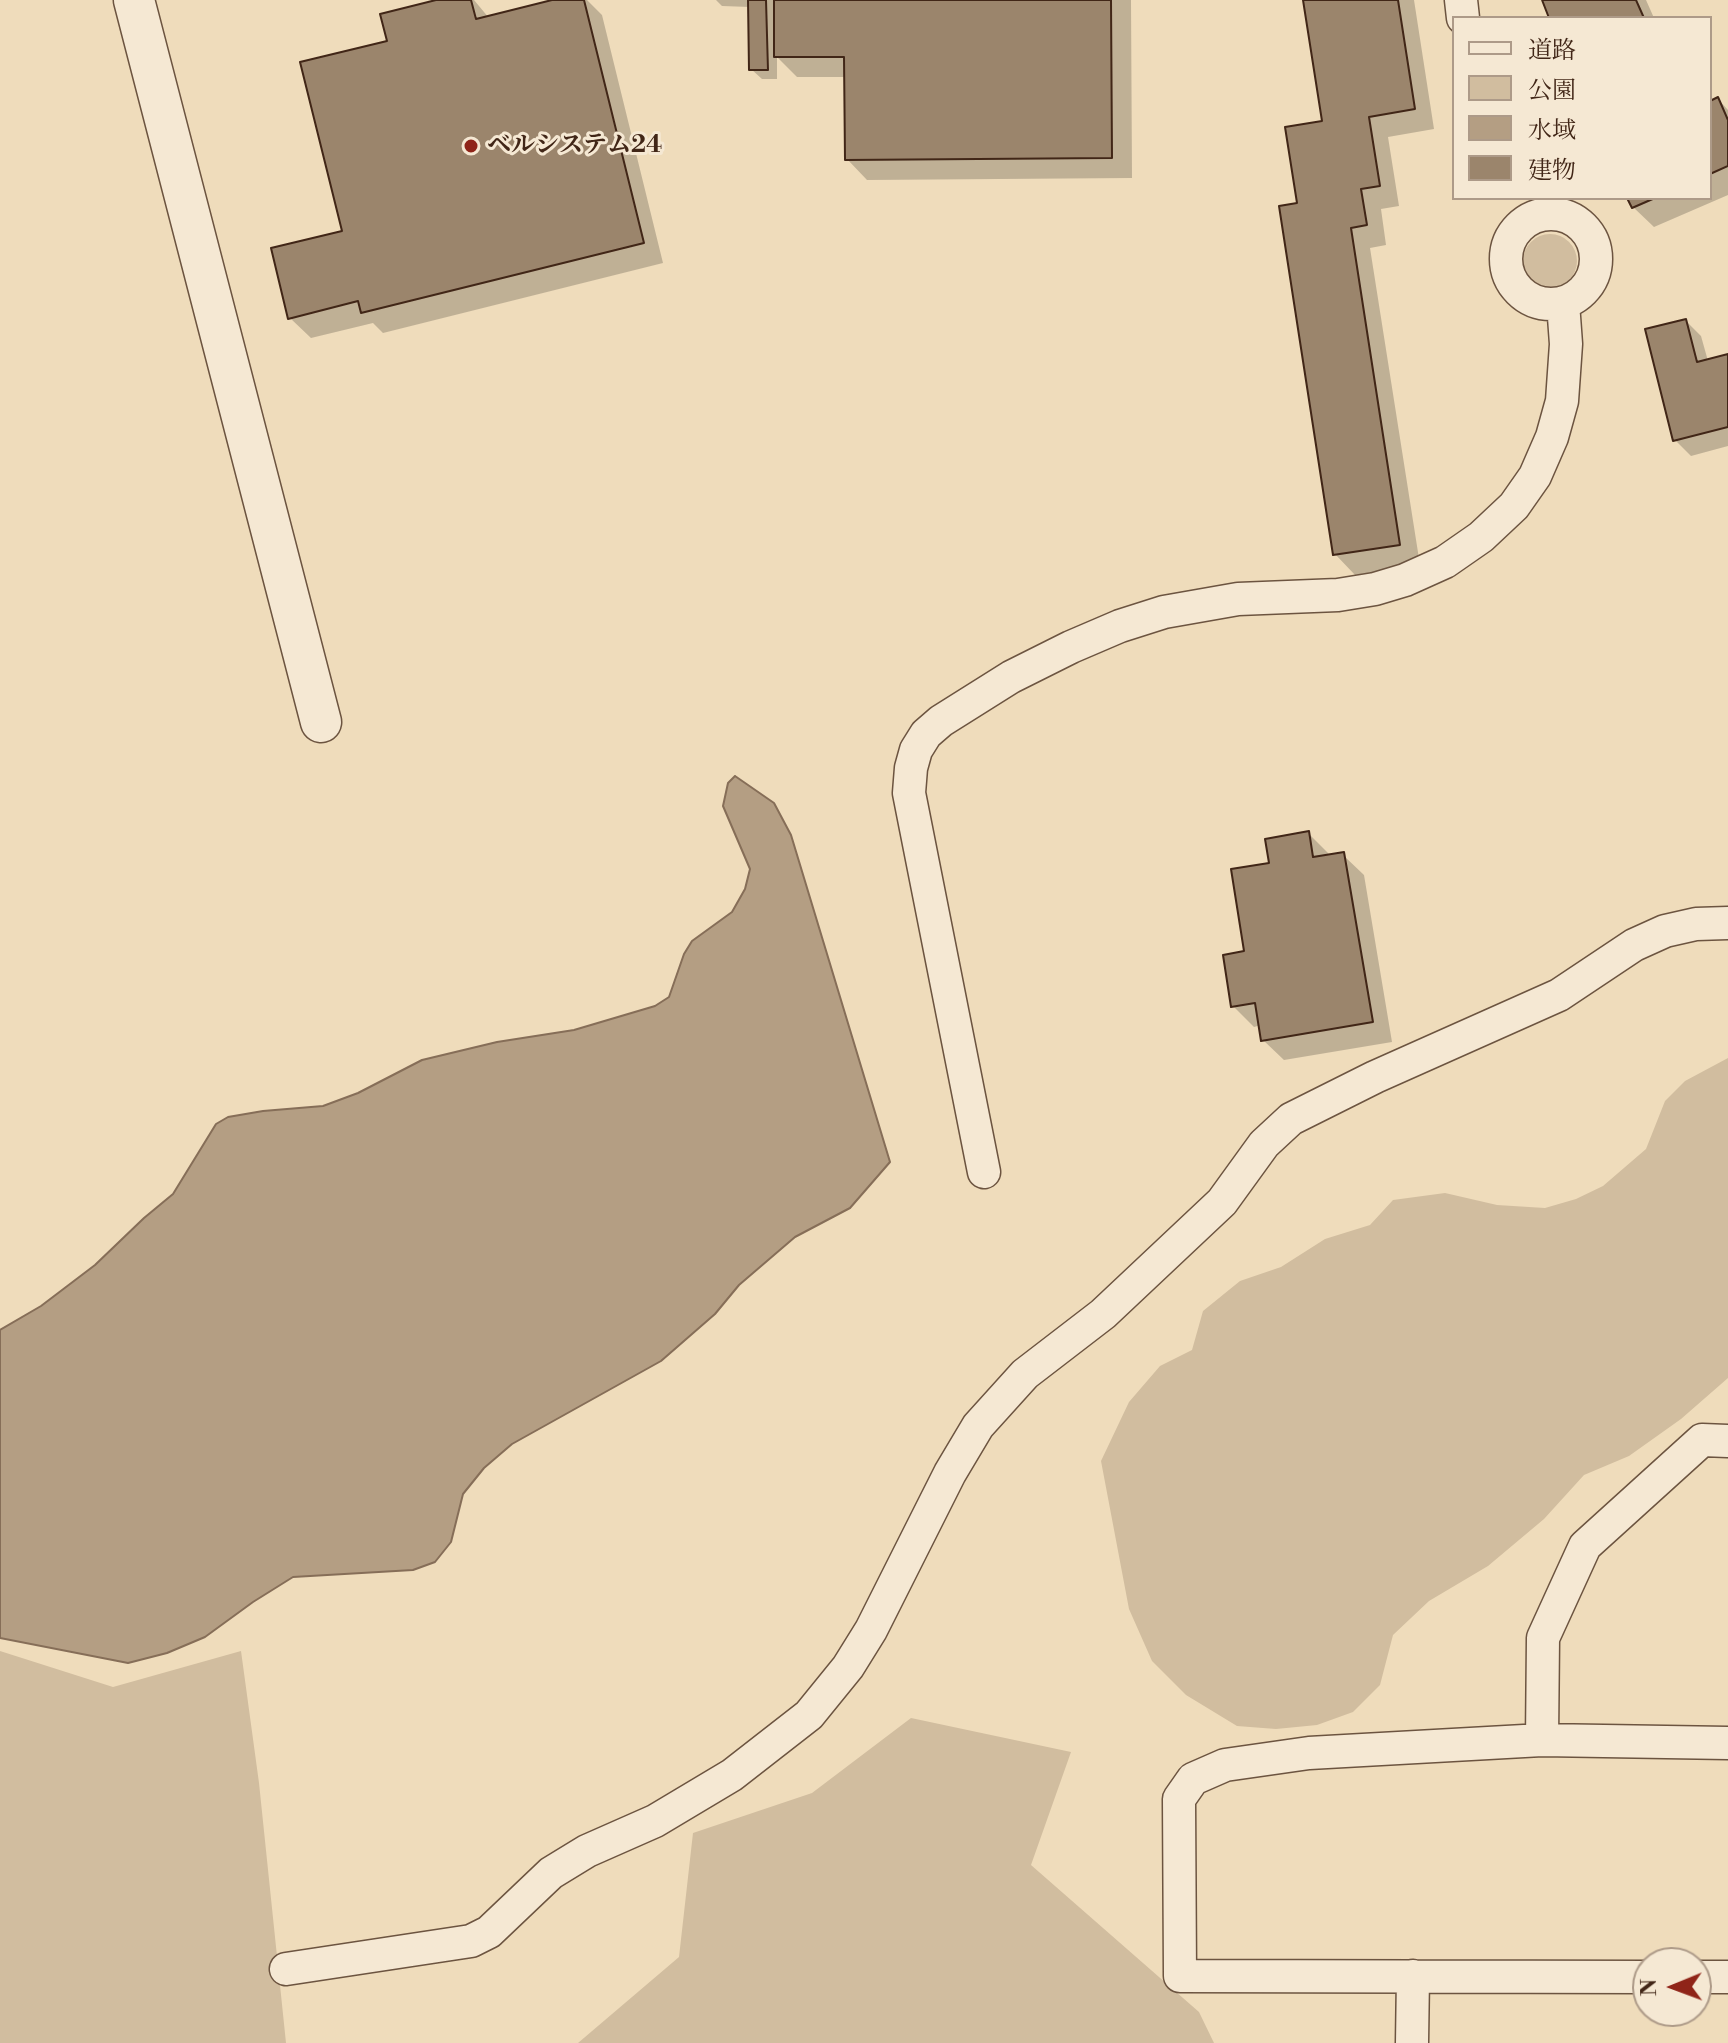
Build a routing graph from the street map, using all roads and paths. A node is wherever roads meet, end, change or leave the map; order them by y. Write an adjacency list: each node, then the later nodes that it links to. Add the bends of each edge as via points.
1 (134, 0): 4 (street)
2 (1532, 207): 3 (street, via 1510,240 1509,275 1533,301); 3 (street, via 1570,218 1594,243 1592,278 1582,293)
3 (1563, 303): 6 (street, via 1562,401 1535,476 1514,506 1445,562 1375,589 1213,602 1120,626 1011,677 926,734 916,750 909,793)
4 (321, 722)
5 (1728, 923): 10 (street, via 1665,931 1634,945 1559,995 1291,1119 1264,1144 1222,1202 1103,1314 1025,1374 978,1426 848,1667 809,1715 732,1775 551,1873 489,1932 471,1941)
6 (984, 1172)
7 (1728, 1441): 8 (street, via 1702,1440 1585,1546 1543,1638)
8 (1542, 1740): 9 (street); 11 (street, via 1309,1753 1225,1765 1193,1779 1179,1799 1180,1976)
9 (1728, 1743)
10 (286, 1969)
11 (1413, 1976): 12 (street); 13 (street)
12 (1632, 1977)
13 (1412, 2043)

